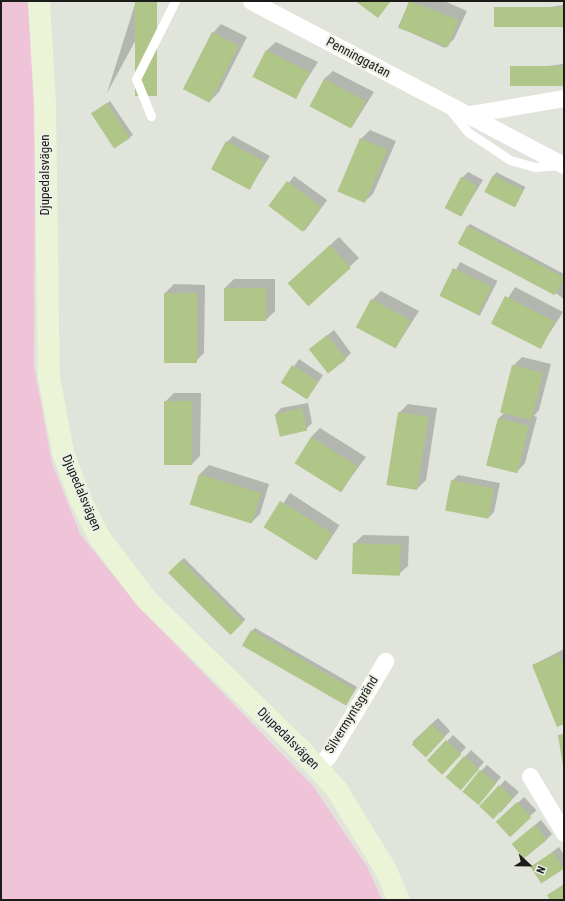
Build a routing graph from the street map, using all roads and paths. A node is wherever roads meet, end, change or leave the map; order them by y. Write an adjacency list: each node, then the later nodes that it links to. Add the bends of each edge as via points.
1 (39, 1): 10 (street, Djupedalsvägen, via 45,106 48,377 63,452 99,537 147,600)
2 (175, 1): 7 (lane, via 136,79)
3 (251, 1): 5 (street, Penninggatan)
4 (564, 98): 6 (street)
5 (445, 104): 6 (street, Penninggatan); 8 (lane, via 468,132 510,160 535,167)
6 (465, 115): 8 (street, Penninggatan)
7 (150, 116)
8 (564, 165)
9 (385, 661): 10 (street, Silvermyntsgränd, via 328,756)
10 (317, 766): 13 (street, Djupedalsvägen, via 355,818)
11 (530, 776): 12 (street)
12 (564, 833)
13 (399, 900)

